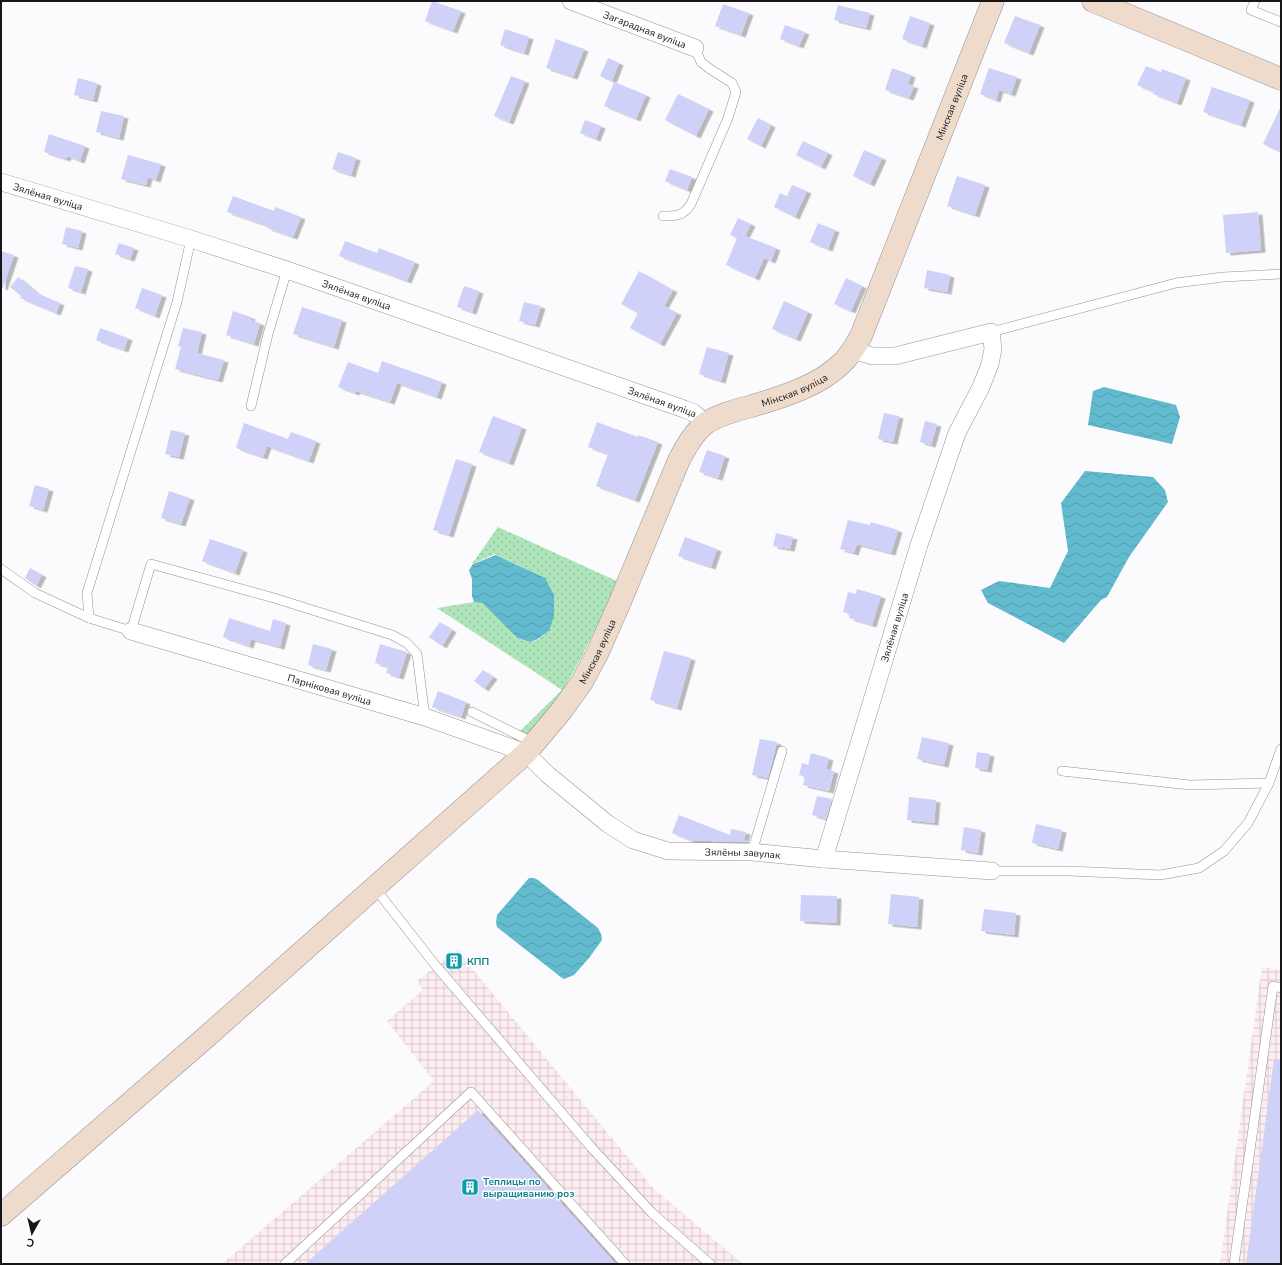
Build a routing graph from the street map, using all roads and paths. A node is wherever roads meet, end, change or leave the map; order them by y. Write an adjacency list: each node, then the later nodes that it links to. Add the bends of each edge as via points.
1 (571, 1): 6 (street, Загарадная вуліца)
2 (993, 1): 14 (street, Мінская вуліца, via 861,336)
3 (1093, 1): 7 (street)
4 (1255, 1): 5 (lane, via 1251,10)
5 (1281, 22)
6 (695, 48): 9 (lane, via 701,62 732,83 736,92 728,118 692,204 677,216)
7 (1281, 79)
8 (1, 182): 10 (street, Зялёная вуліца)
9 (663, 216)
10 (191, 239): 11 (street, Зялёная вуліца); 18 (lane, via 177,302 87,593)
11 (287, 270): 15 (lane); 16 (street, Зялёная вуліца, via 684,409 694,413)
12 (1281, 274): 13 (lane, via 1176,283)
13 (991, 332): 14 (street, via 895,356 872,356); 28 (street, Зялёная вуліца, via 993,349 990,364 957,433)
14 (853, 350): 16 (street, Мінская вуліца, via 829,375 809,386 730,412)
15 (251, 406)
16 (706, 424): 22 (street, Мінская вуліца, via 688,444 679,460 620,602 582,682)
17 (1, 569): 18 (lane, via 35,593)
18 (89, 618): 19 (lane)
19 (131, 631): 21 (street, Парніковая вуліца); 21 (lane, via 151,564 274,598 392,635 408,643 417,654)
20 (472, 712): 22 (lane)
21 (425, 717): 22 (street, Парніковая вуліца)
22 (534, 744): 27 (street, Зялёны завулак, via 546,774 602,819 633,840 668,851); 30 (street, Мінская вуліца)
23 (1281, 749): 26 (lane)
24 (782, 751): 27 (lane)
25 (1062, 771): 26 (lane, via 1190,785)
26 (1269, 783): 29 (lane, via 1248,824 1224,851 1200,868 1160,875)
27 (752, 852): 28 (street, Зялёны завулак)
28 (824, 859): 29 (street, Зялёны завулак)
29 (992, 871)
30 (374, 887): 32 (street, Мінская вуліца); 35 (lane, via 436,966 591,1147 652,1213)
31 (1281, 988): 36 (lane, via 1273,986)
32 (1, 1214)
33 (285, 1264): 34 (lane, via 471,1092)
34 (625, 1264)
35 (710, 1264)
36 (1234, 1264)

